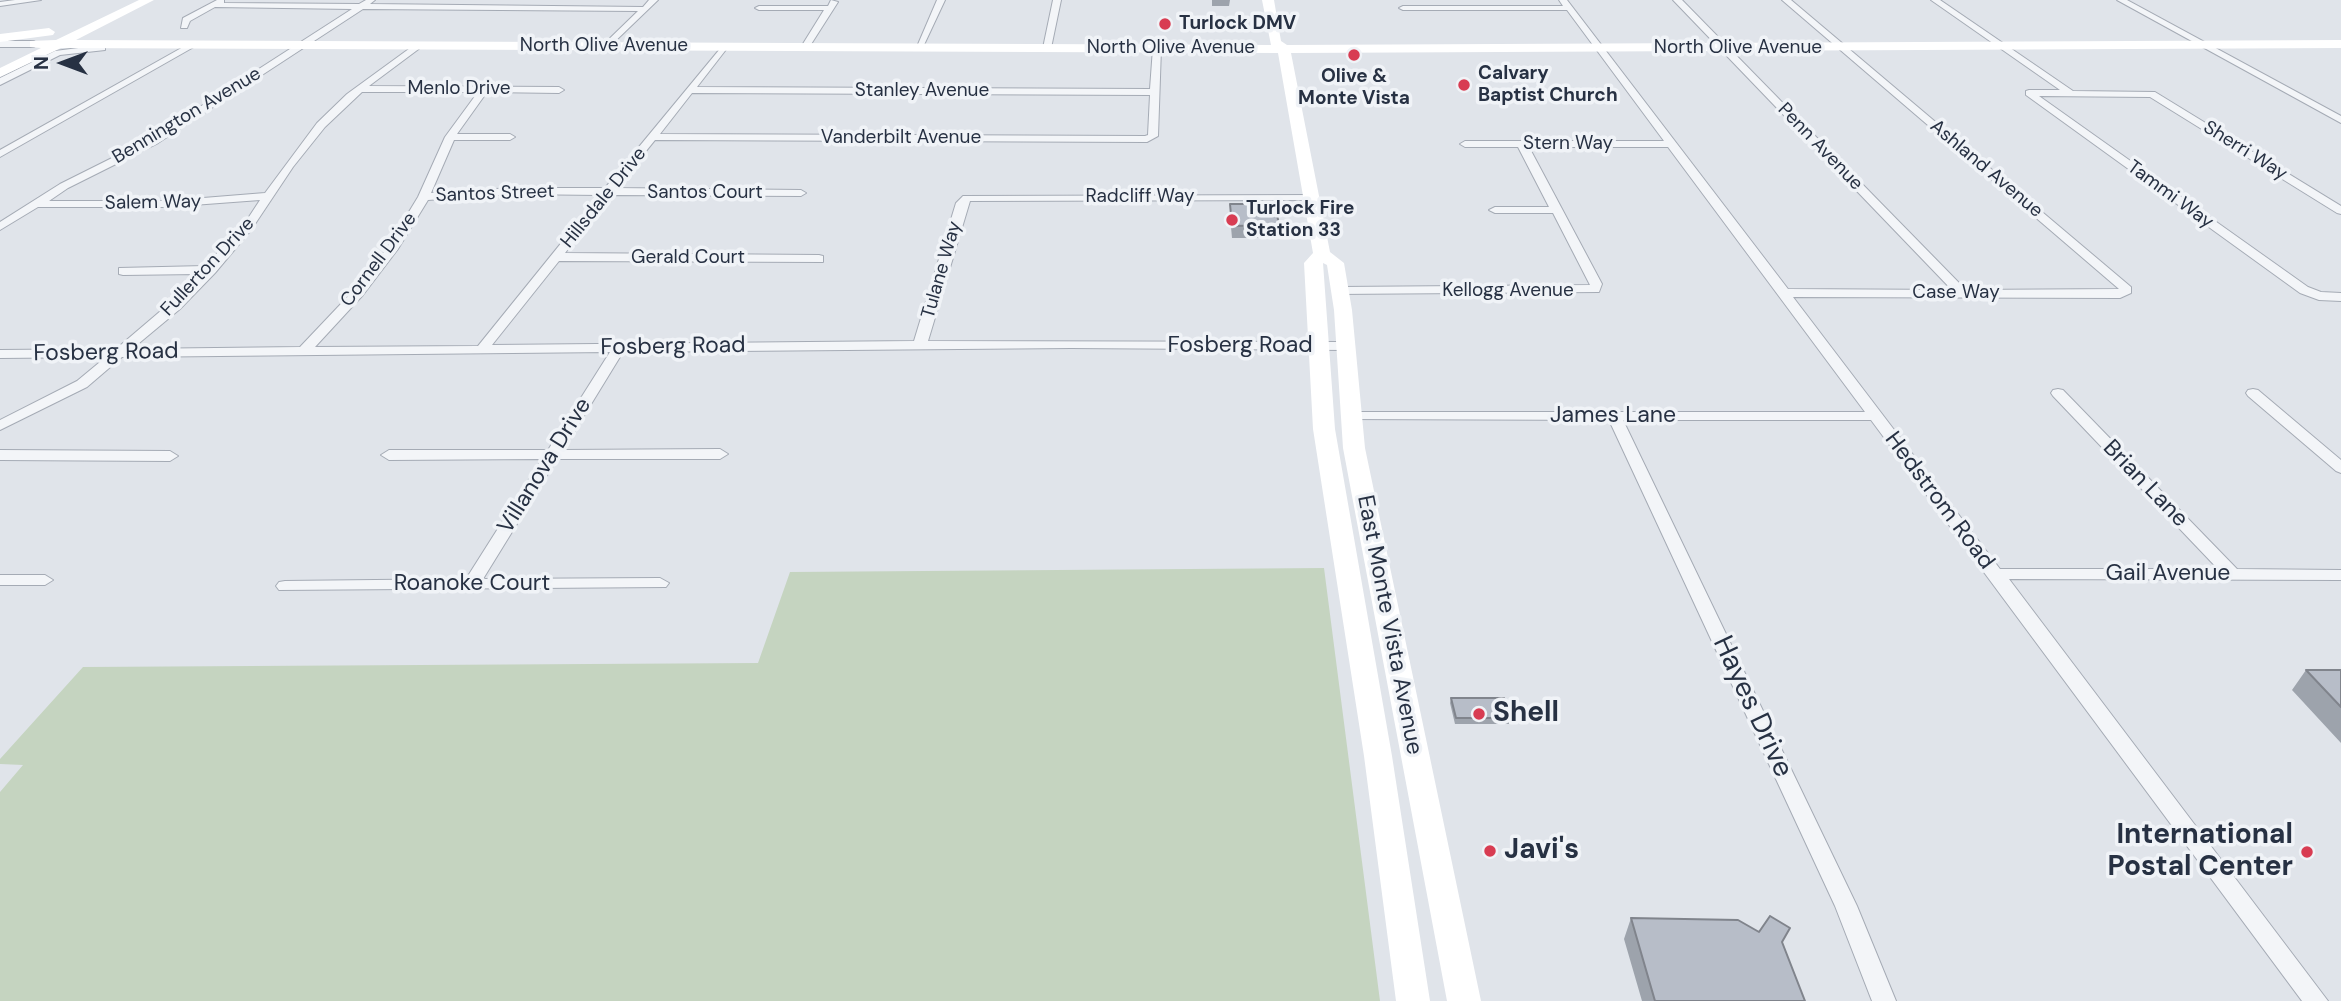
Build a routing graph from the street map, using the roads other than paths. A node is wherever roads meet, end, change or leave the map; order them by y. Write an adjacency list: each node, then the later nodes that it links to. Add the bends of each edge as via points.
1 (37, 0): 15 (street)
2 (131, 0): 26 (street)
3 (148, 0): 27 (street)
4 (222, 0): 19 (street)
5 (371, 0): 20 (street, Bennington Avenue)
6 (476, 0): 21 (street)
7 (654, 0): 24 (street)
8 (941, 0): 44 (street)
9 (1057, 0): 46 (street)
10 (1268, 0): 51 (street, East Monte Vista Avenue, via 1275,42)
11 (1677, 0): 49 (street, Penn Avenue)
12 (1786, 0): 50 (street, Ashland Avenue)
13 (1935, 0): 45 (street)
14 (2121, 0): 30 (street)
15 (26, 1): 16 (street); 25 (street)
16 (0, 4)
17 (832, 4): 22 (street); 43 (street)
18 (1566, 4): 23 (street); 48 (street, Hedstrom Road)
19 (212, 5): 20 (street); 28 (street, via 186,20)
20 (361, 6): 21 (street); 38 (street, Bennington Avenue)
21 (466, 8): 24 (street)
22 (759, 8)
23 (1403, 8)
24 (645, 9): 40 (street)
25 (27, 15)
26 (98, 15): 31 (street, via 42,34); 33 (street)
27 (113, 16): 34 (street); 36 (street, via 115,20 97,29 96,35)
28 (184, 26)
29 (1289, 32): 51 (street, East Monte Vista Avenue, via 1291,42)
30 (2181, 33): 37 (street, via 2208,41); 41 (street)
31 (0, 38)
32 (0, 44): 33 (street, North Olive Avenue)
33 (34, 44): 34 (street, North Olive Avenue); 52 (street)
34 (59, 44): 35 (street, North Olive Avenue); 53 (street)
35 (123, 44): 36 (street, North Olive Avenue); 54 (street, via 75,49)
36 (189, 44): 38 (street, North Olive Avenue); 68 (street)
37 (2341, 44): 41 (street, North Olive Avenue)
38 (303, 45): 39 (street, North Olive Avenue); 75 (street, Bennington Avenue, via 153,141)
39 (417, 46): 40 (street, North Olive Avenue); 55 (street, Fullerton Drive)
40 (607, 46): 42 (street, North Olive Avenue)
41 (2206, 46): 45 (street, North Olive Avenue); 61 (street)
42 (724, 47): 43 (street, North Olive Avenue); 58 (street, Hillsdale Drive)
43 (805, 47): 44 (street, North Olive Avenue)
44 (919, 47): 46 (street, North Olive Avenue)
45 (2005, 47): 50 (street, North Olive Avenue); 60 (street)
46 (1047, 48): 47 (street, North Olive Avenue)
47 (1157, 48): 51 (street, North Olive Avenue); 59 (street)
48 (1599, 48): 49 (street, North Olive Avenue); 51 (street, North Olive Avenue); 67 (street, Hedstrom Road)
49 (1724, 48): 50 (street, North Olive Avenue); 88 (street, Penn Avenue)
50 (1842, 48): 86 (street, Ashland Avenue)
51 (1284, 49): 74 (street, East Monte Vista Avenue)
52 (0, 60)
53 (0, 73)
54 (0, 82)
55 (359, 89): 56 (street, Menlo Drive); 71 (street, Fullerton Drive, via 303,145)
56 (485, 89): 57 (street, Menlo Drive); 62 (street, Cornell Drive)
57 (559, 90)
58 (689, 90): 59 (street, Stanley Avenue); 64 (street, Hillsdale Drive)
59 (1155, 92): 64 (street, Vanderbilt Avenue, via 1150,138)
60 (2069, 92): 78 (street, Sherri Way, via 2148,92); 89 (street, Tammi Way, via 2029,93 2313,295)
61 (2341, 120)
62 (450, 137): 63 (street); 72 (street, Cornell Drive)
63 (510, 137)
64 (653, 137): 69 (street, Hillsdale Drive)
65 (1465, 144): 66 (street, Stern Way)
66 (1522, 144): 67 (street, Stern Way); 77 (street, Kellogg Avenue)
67 (1671, 144): 87 (street, Hedstrom Road)
68 (0, 154)
69 (608, 192): 70 (street, Santos Court); 72 (street, Santos Street); 81 (street, Hillsdale Drive)
70 (801, 193)
71 (270, 196): 75 (street, Salem Way, via 166,204); 83 (street, Fullerton Drive)
72 (424, 197): 95 (street, Cornell Drive, via 378,269)
73 (967, 198): 74 (street, Radcliff Way); 90 (street, Tulane Way)
74 (1312, 198): 80 (street, East Monte Vista Avenue)
75 (36, 204): 79 (street, Bennington Avenue)
76 (1495, 210): 77 (street)
77 (1557, 210): 85 (street, Kellogg Avenue, via 1595,289)
78 (2341, 211)
79 (0, 227)
80 (1322, 254): 85 (street, East Monte Vista Avenue, via 1335,263); 91 (street, East Monte Vista Avenue, via 1313,263)
81 (557, 257): 82 (street, Gerald Court); 94 (street, Hillsdale Drive)
82 (819, 258)
83 (211, 270): 84 (street); 96 (street, Fullerton Drive)
84 (122, 271)
85 (1340, 290): 92 (street, East Monte Vista Avenue)
86 (2127, 291): 88 (street, Case Way)
87 (1784, 293): 88 (street, Case Way); 102 (street, Hedstrom Road)
88 (1962, 293)
89 (2341, 297)
90 (920, 345): 91 (street, Fosberg Road); 93 (street, Fosberg Road)
91 (1319, 346): 92 (street, Fosberg Road); 118 (street, East Monte Vista Avenue, via 1324,429)
92 (1345, 346): 100 (street, East Monte Vista Avenue)
93 (619, 348): 94 (street, Fosberg Road); 104 (street, Villanova Drive)
94 (482, 349): 95 (street, Fosberg Road)
95 (303, 351): 96 (street, Fosberg Road)
96 (120, 353): 97 (street, Fosberg Road); 103 (street, Fullerton Drive, via 75,389)
97 (0, 354)
98 (2058, 393): 111 (street, Brian Lane)
99 (2253, 393): 109 (street)
100 (1350, 416): 101 (street, James Lane); 119 (street, East Monte Vista Avenue, via 1390,641)
101 (1614, 416): 102 (street, James Lane); 120 (street, Hayes Drive, via 1846,906)
102 (1876, 416): 110 (street, Hedstrom Road)
103 (0, 426)
104 (552, 454): 105 (street); 107 (street); 116 (street, Villanova Drive)
105 (720, 454)
106 (0, 455): 108 (street)
107 (389, 455)
108 (170, 456)
109 (2341, 468)
110 (1994, 573): 111 (street, Gail Avenue); 121 (street, Hedstrom Road)
111 (2233, 575): 112 (street, Gail Avenue)
112 (2341, 575)
113 (0, 580): 114 (street)
114 (46, 580)
115 (660, 583): 116 (street, Roanoke Court)
116 (471, 584): 117 (street, Roanoke Court)
117 (285, 586)
118 (1413, 1001)
119 (1464, 1001)
120 (1884, 1001)
121 (2316, 1001)

